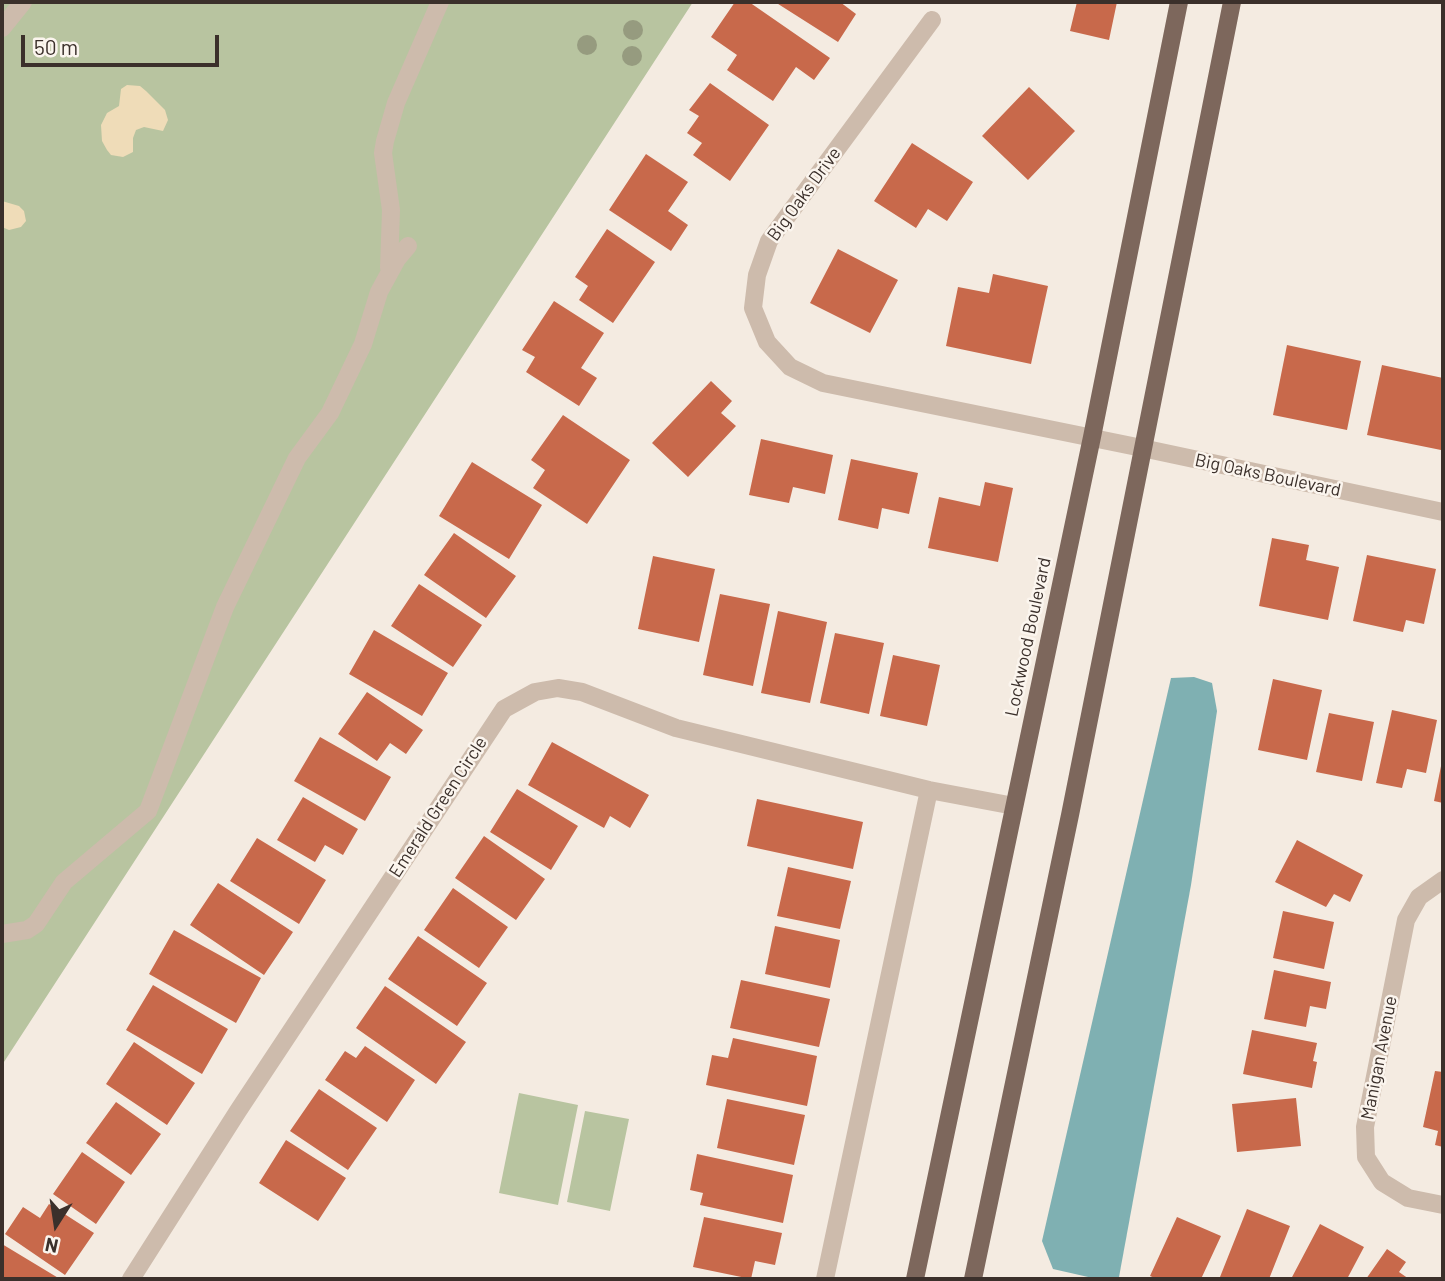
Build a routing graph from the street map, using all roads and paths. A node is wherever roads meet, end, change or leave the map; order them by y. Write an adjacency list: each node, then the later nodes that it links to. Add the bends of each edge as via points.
1 (23, 2): 6 (street)
2 (440, 2): 8 (street, via 384,141 391,210)
3 (1179, 2): 9 (main road, Lockwood Boulevard)
4 (1232, 2): 10 (main road)
5 (932, 20): 9 (street, Big Oaks Drive, via 769,242 757,275 753,308 767,342 790,367 822,383)
6 (2, 29)
7 (408, 247): 8 (street)
8 (388, 275): 15 (street, via 340,393 297,458 225,607 148,811 64,882 36,924 18,933)
9 (1092, 437): 10 (street, Big Oaks Boulevard); 13 (main road, Lockwood Boulevard)
10 (1142, 448): 11 (street, Big Oaks Boulevard); 20 (main road)
11 (1443, 512)
12 (929, 790): 13 (street, Emerald Green Circle); 17 (street, Emerald Green Circle, via 676,728 583,692 558,688 536,692 504,709); 18 (street)
13 (1014, 806): 19 (main road, Lockwood Boulevard)
14 (1443, 880): 16 (street, Manigan Avenue, via 1419,897 1406,920 1365,1127 1366,1157 1382,1182 1408,1198)
15 (2, 934)
16 (1443, 1205)
17 (131, 1279)
18 (825, 1279)
19 (915, 1279)
20 (973, 1279)

